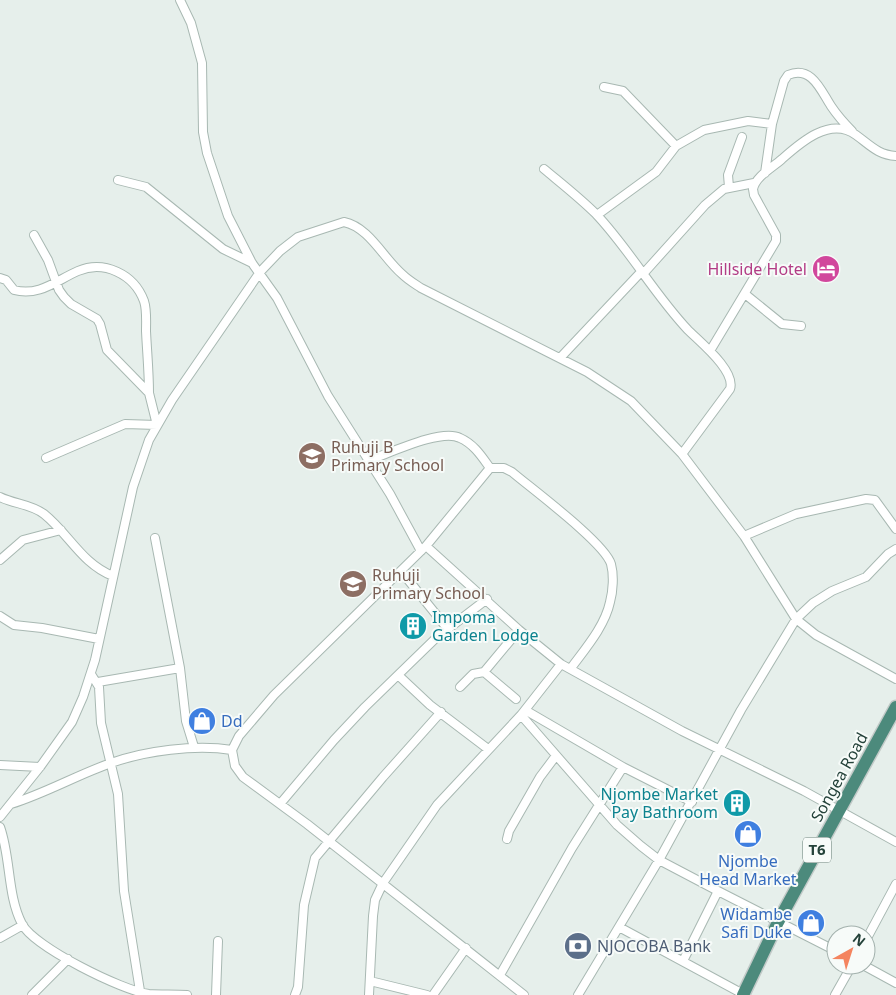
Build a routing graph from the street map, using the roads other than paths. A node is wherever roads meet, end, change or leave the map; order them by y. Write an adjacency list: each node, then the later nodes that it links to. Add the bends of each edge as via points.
1 (180, 0): 15 (street, via 202,63 203,132 207,153 228,216)
2 (604, 88): 6 (street, via 623,91)
3 (772, 124): 4 (street, via 784,81 788,76 800,73 819,85 830,105); 6 (street, via 748,121 715,126); 9 (street)
4 (855, 134): 7 (street, via 871,148); 9 (street, via 830,129 816,134 798,144)
5 (742, 137): 12 (street, via 728,175)
6 (676, 146): 13 (street, via 656,172)
7 (896, 156)
8 (544, 169): 13 (street)
9 (764, 174): 11 (street)
10 (118, 180): 15 (street, via 146,187 223,249)
11 (754, 183): 12 (street); 20 (street, via 754,195 776,241)
12 (730, 187): 17 (street, via 704,205)
13 (597, 215): 17 (street)
14 (34, 235): 19 (street)
15 (252, 263): 16 (street)
16 (260, 272): 23 (street, via 298,237 344,222 352,224 402,275 421,288); 25 (street); 28 (street, via 278,298 317,376)
17 (642, 273): 22 (street, via 670,310); 23 (street)
18 (0, 278): 19 (street, via 18,291 38,290)
19 (57, 284): 24 (street, via 71,304 97,318 107,350); 24 (street, via 78,271 99,266 120,273 135,287 145,305)
20 (745, 294): 21 (street, via 782,324); 22 (street)
21 (801, 326)
22 (710, 350): 26 (street, via 732,384)
23 (560, 358): 26 (street, via 631,401)
24 (149, 393): 25 (street)
25 (157, 425): 27 (street, via 125,424); 39 (street, via 133,487)
26 (682, 454): 33 (street)
27 (46, 458)
28 (367, 461): 29 (street, via 449,435 469,444); 35 (street)
29 (490, 468): 35 (street); 48 (street, via 504,468 512,472 593,541 611,563 610,604)
30 (0, 497): 32 (street, via 31,506)
31 (896, 529): 33 (street, via 874,500 866,499 796,514)
32 (61, 530): 37 (street, via 23,540); 39 (street, via 93,566)
33 (744, 536): 42 (street)
34 (156, 538): 47 (street)
35 (424, 548): 38 (street); 40 (street)
36 (896, 549): 42 (street, via 866,577 813,602)
37 (0, 560)
38 (400, 571): 43 (street); 61 (street, via 274,695 239,736)
39 (113, 576): 45 (street)
40 (487, 599): 43 (street); 44 (street)
41 (0, 616): 45 (street, via 14,625)
42 (796, 619): 52 (street, via 816,635); 62 (street)
43 (447, 628): 51 (street)
44 (519, 630): 46 (street); 49 (street)
45 (99, 639): 50 (street)
46 (561, 664): 48 (street); 58 (street)
47 (180, 668): 53 (street); 59 (street, via 186,721)
48 (571, 668): 62 (street)
49 (484, 672): 54 (street, via 473,674); 55 (street)
50 (91, 674): 53 (street); 66 (street, via 72,722)
51 (398, 675): 57 (street); 70 (street, via 334,740)
52 (896, 679)
53 (98, 682): 64 (street, via 101,723)
54 (460, 687)
55 (516, 699)
56 (896, 707): 72 (highway, Songea Road / T6)
57 (441, 712): 60 (street); 76 (street)
58 (523, 713): 60 (street); 63 (street); 67 (street)
59 (194, 748): 61 (street); 64 (street)
60 (488, 749): 79 (street, via 437,805)
61 (232, 750): 70 (street, via 235,766 244,777)
62 (719, 750): 68 (street); 72 (street)
63 (555, 757): 71 (street); 75 (street, via 540,777)
64 (111, 763): 69 (street); 97 (street, via 120,807 124,891)
65 (0, 765): 66 (street)
66 (40, 767): 69 (street)
67 (623, 767): 68 (street); 71 (street)
68 (692, 802): 78 (street)
69 (12, 804): 73 (street)
70 (280, 804): 76 (street)
71 (600, 805): 78 (street, via 628,836); 93 (street)
72 (840, 810): 77 (street); 82 (highway, Songea Road / T6)
73 (0, 817)
74 (0, 827): 83 (street)
75 (506, 839)
76 (328, 841): 79 (street); 101 (street, via 315,858 309,880)
77 (896, 842)
78 (660, 860): 81 (street); 85 (street)
79 (383, 883): 89 (street); 95 (street, via 374,908)
80 (896, 884): 84 (street)
81 (718, 892): 82 (street); 91 (street)
82 (778, 922): 88 (street); 107 (highway, Songea Road / T6)
83 (23, 925): 86 (street); 90 (street)
84 (874, 925)
85 (620, 927): 91 (street); 106 (street)
86 (0, 938)
87 (218, 941): 100 (street)
88 (826, 947)
89 (466, 948): 93 (street); 104 (street)
90 (68, 959): 97 (street); 98 (street)
91 (683, 961): 107 (street)
92 (876, 972): 96 (street)
93 (500, 974): 105 (street)
94 (846, 975): 108 (street)
95 (370, 981): 102 (street); 103 (street)
96 (896, 982)
97 (145, 993): 99 (street)
98 (32, 995)
99 (187, 995)
100 (216, 995)
101 (295, 995)
102 (369, 995)
103 (427, 995)
104 (433, 995)
105 (523, 995)
106 (578, 995)
107 (743, 995)
108 (835, 995)

